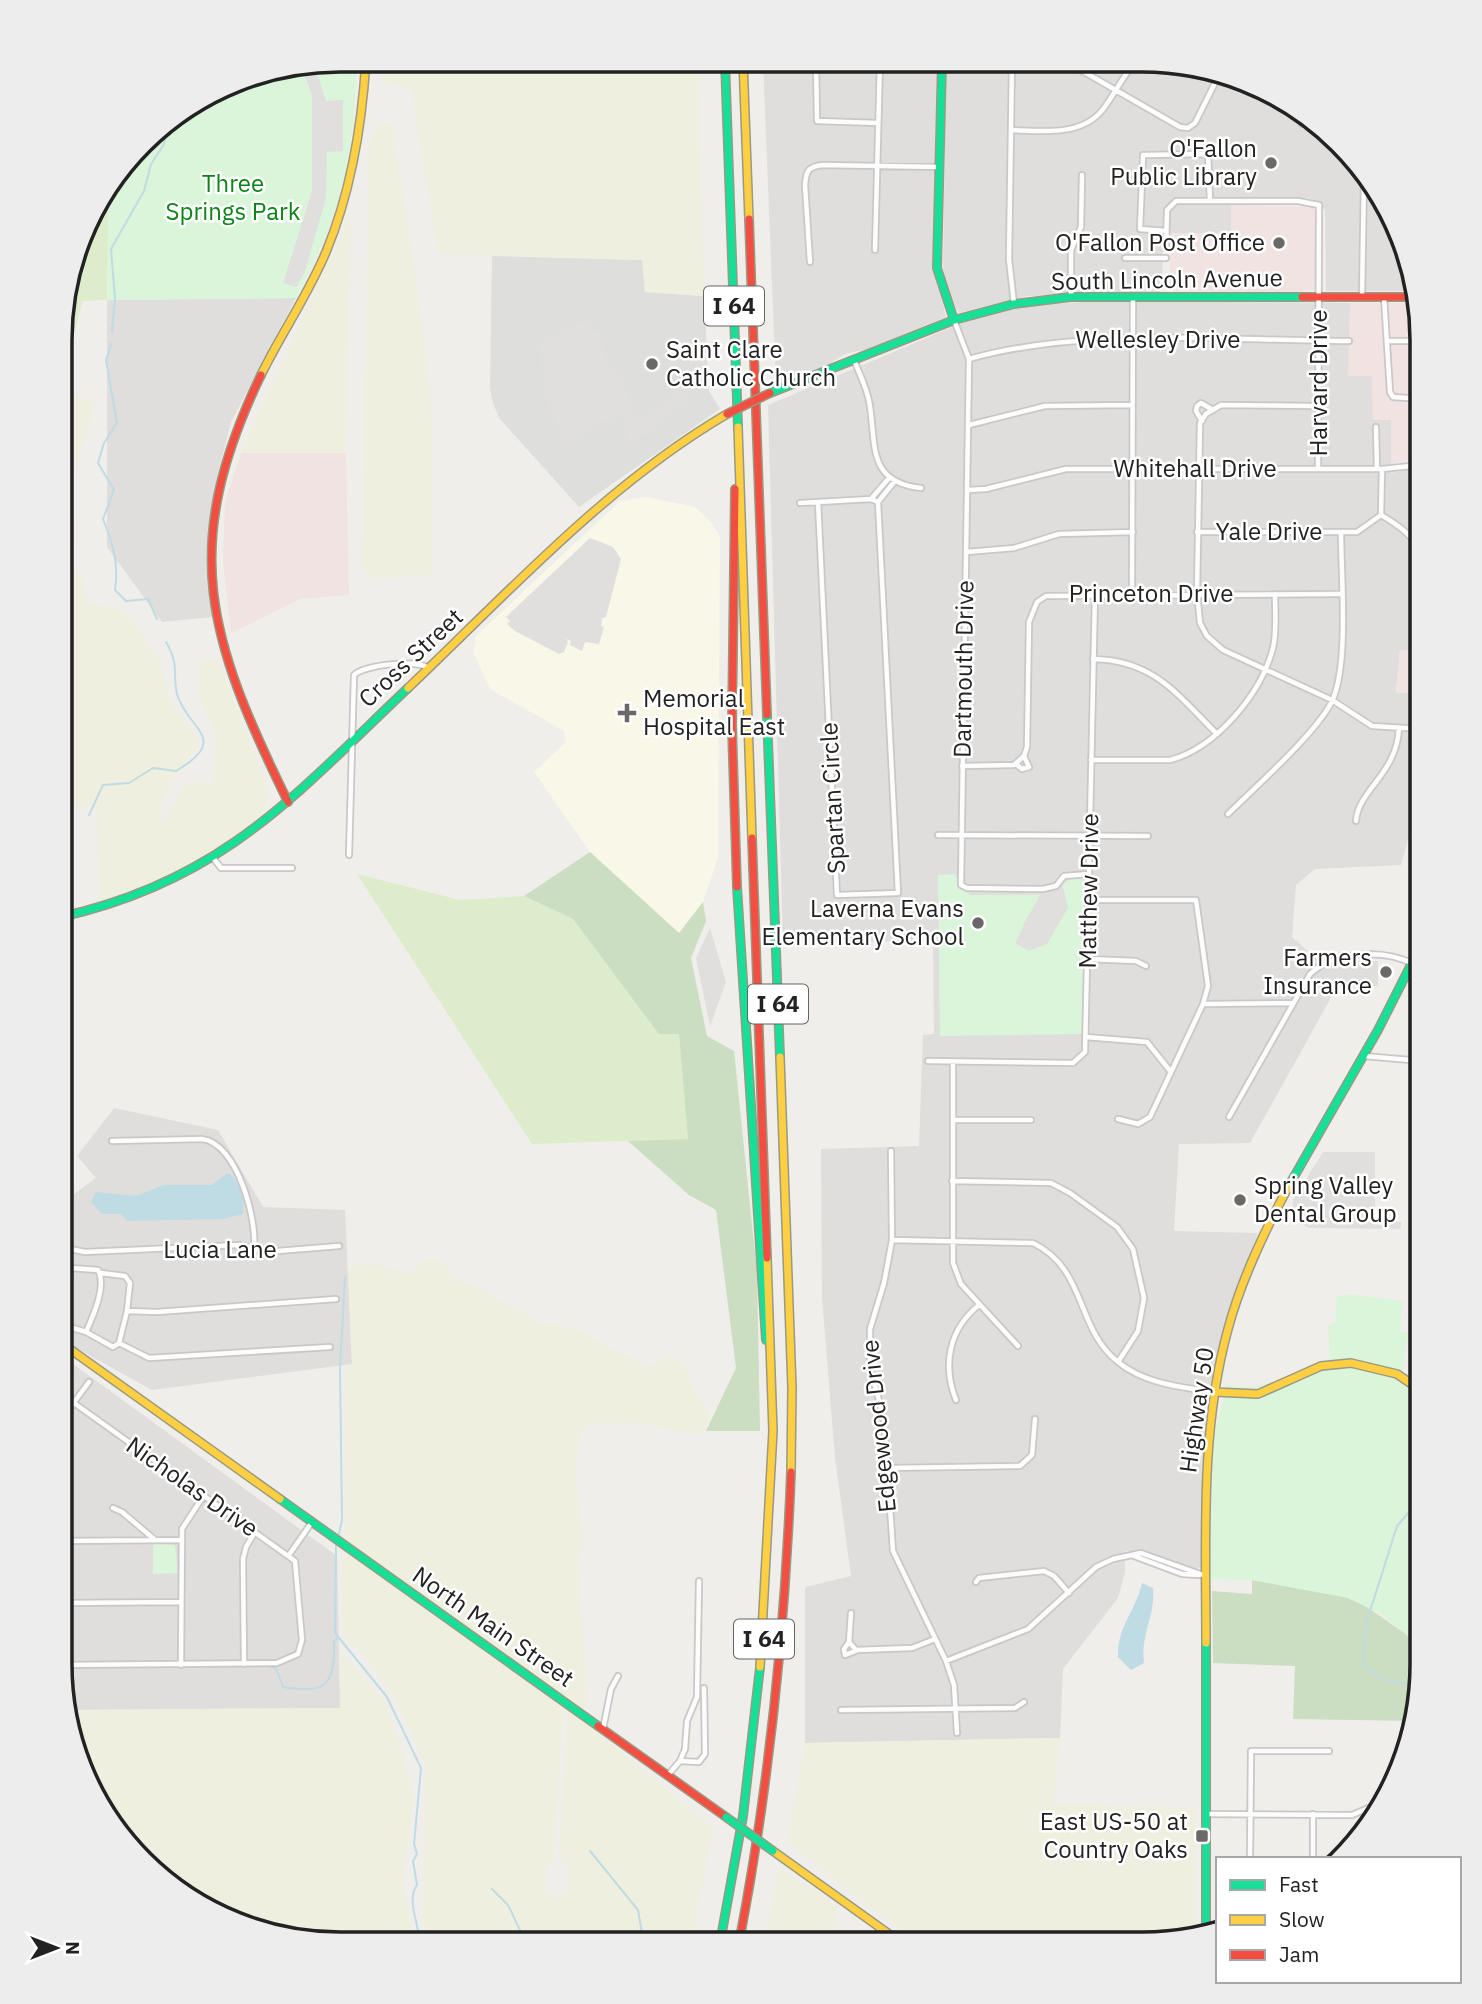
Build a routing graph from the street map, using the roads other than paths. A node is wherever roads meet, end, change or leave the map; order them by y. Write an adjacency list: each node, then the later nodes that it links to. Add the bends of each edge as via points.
1 (365, 72): 85 (main road, via 357,144 334,232 231,441 211,532 213,595 229,668)
2 (725, 72): 48 (main road, I 64)
3 (743, 72): 183 (main road, I 64, via 792,1407 790,1516 778,1684)
4 (816, 72): 12 (street, via 817,121)
5 (880, 72): 12 (street)
6 (942, 72): 15 (main road)
7 (1012, 72): 13 (street)
8 (1084, 72): 11 (street)
9 (1128, 72): 11 (street)
10 (1215, 82): 11 (street, via 1188,128)
11 (1115, 90): 13 (street, via 1103,110 1087,123 1057,131)
12 (878, 124): 14 (street)
13 (1011, 130): 31 (street, via 1009,259)
14 (877, 167): 15 (street); 21 (street); 24 (street, via 822,165 808,170)
15 (939, 167): 32 (main road, via 937,268)
16 (1082, 175): 25 (street, via 1081,227 1071,250)
17 (1364, 189): 28 (street)
18 (1210, 201): 19 (street, via 1171,203); 19 (street, via 1208,154 1143,155 1140,229); 27 (street, Harvard Drive, via 1307,201 1319,205)
19 (1167, 231): 20 (street)
20 (1166, 248)
21 (875, 250)
22 (1125, 258): 23 (street)
23 (1166, 258)
24 (810, 262)
25 (1071, 297): 26 (main road, South Lincoln Avenue); 31 (main road, South Lincoln Avenue)
26 (1133, 297): 27 (main road, South Lincoln Avenue); 33 (street)
27 (1320, 297): 28 (main road, South Lincoln Avenue); 34 (street, Harvard Drive)
28 (1362, 297): 29 (main road, South Lincoln Avenue)
29 (1384, 297): 30 (main road, South Lincoln Avenue); 36 (street)
30 (1407, 297)
31 (1014, 304): 32 (main road, South Lincoln Avenue)
32 (954, 320): 38 (street, Dartmouth Drive); 39 (main road, South Lincoln Avenue)
33 (1132, 339): 34 (street, Wellesley Drive); 38 (street, Wellesley Drive, via 1038,343); 42 (street)
34 (1318, 341): 35 (street, Wellesley Drive); 43 (street, Harvard Drive)
35 (1349, 341)
36 (1388, 341): 37 (street); 41 (street, via 1390,392 1393,397)
37 (1410, 341)
38 (969, 359): 46 (street, Dartmouth Drive)
39 (853, 360): 40 (main road, South Lincoln Avenue); 54 (street, via 869,399 874,447)
40 (770, 393): 74 (main road, Cross Street, bridge, via 683,440 613,494)
41 (1410, 398)
42 (1132, 405): 46 (street, via 1045,406); 52 (street)
43 (1318, 406): 44 (street, via 1227,405); 50 (street, Harvard Drive)
44 (1213, 410): 45 (street); 45 (street, via 1201,403 1197,406)
45 (1202, 421): 53 (street)
46 (969, 425): 57 (street, Dartmouth Drive)
47 (1376, 427): 51 (street)
48 (738, 448): 141 (main road, I 64); 141 (main road, via 733,701 737,936)
49 (1410, 466): 51 (street, Whitehall Drive)
50 (1318, 469): 51 (street, Whitehall Drive); 53 (street, Whitehall Drive)
51 (1379, 469): 62 (street)
52 (1132, 471): 53 (street, Whitehall Drive); 57 (street, Whitehall Drive, via 1066,469); 63 (street)
53 (1198, 471): 64 (street)
54 (888, 478): 55 (street); 58 (street)
55 (894, 482): 56 (street); 60 (street)
56 (921, 488)
57 (968, 490): 67 (street, Dartmouth Drive)
58 (872, 499): 59 (street); 60 (street)
59 (818, 502): 60 (street, Spartan Circle, via 838,895 898,893); 61 (street)
60 (877, 502)
61 (800, 503)
62 (1381, 515): 65 (street, Yale Drive, via 1362,530); 66 (street)
63 (1133, 532): 67 (street, via 1059,534 1007,549); 68 (street)
64 (1197, 532): 65 (street, Yale Drive); 69 (street)
65 (1341, 532): 72 (street)
66 (1410, 537)
67 (967, 552): 84 (street, Dartmouth Drive)
68 (1132, 593): 69 (street, Princeton Drive); 70 (street, Princeton Drive)
69 (1197, 593): 71 (street, Princeton Drive); 75 (street, via 1200,623 1211,641)
70 (1095, 594): 73 (street, Matthew Drive); 81 (street, Princeton Drive, via 1046,596 1031,611)
71 (1275, 594): 72 (street, Princeton Drive); 75 (street, via 1275,636)
72 (1340, 594): 76 (street, via 1340,663)
73 (1093, 659): 79 (street, via 1115,659 1152,673); 82 (street, Matthew Drive)
74 (428, 668): 80 (main road, Cross Street); 80 (street, via 418,663 356,672 352,679)
75 (1266, 670): 76 (street); 79 (street)
76 (1332, 700): 77 (street, via 1372,726); 86 (street, via 1310,731)
77 (1399, 728): 78 (street); 87 (street, via 1397,752 1358,809)
78 (1410, 728)
79 (1216, 733): 82 (street, via 1170,760)
80 (352, 741): 85 (main road, Cross Street); 92 (street)
81 (1024, 756): 83 (street); 83 (street, via 1029,767 1022,769)
82 (1091, 760): 90 (street, Matthew Drive)
83 (1016, 764): 84 (street)
84 (962, 766): 89 (street, Dartmouth Drive)
85 (288, 802): 93 (main road, Cross Street)
86 (1228, 814)
87 (1356, 821)
88 (938, 835): 89 (street)
89 (961, 835): 90 (street); 95 (street, Dartmouth Drive, via 962,888 1043,889 1056,886 1064,876)
90 (1090, 836): 91 (street); 95 (street, Matthew Drive)
91 (1148, 836)
92 (349, 855)
93 (214, 859): 94 (street, via 222,868); 97 (main road, Cross Street, via 148,893)
94 (292, 868)
95 (1089, 874): 96 (street, Matthew Drive)
96 (1088, 900): 98 (street, Matthew Drive); 103 (street, via 1196,900 1208,972)
97 (72, 914)
98 (1087, 959): 100 (street, via 1136,961); 104 (street, Matthew Drive)
99 (1410, 963): 102 (street, via 1395,957 1331,959 1310,974)
100 (1146, 966)
101 (1410, 970): 105 (main road, Highway 50)
102 (1294, 1003): 103 (street); 110 (street)
103 (1203, 1004): 109 (street)
104 (1086, 1037): 108 (street, via 1083,1056 1073,1063); 109 (street, via 1147,1042)
105 (1364, 1056): 106 (street); 136 (main road, Highway 50, via 1287,1191 1250,1267)
106 (1410, 1060)
107 (928, 1061): 108 (street)
108 (953, 1062): 111 (street)
109 (1172, 1073): 112 (street, via 1150,1117 1138,1124)
110 (1229, 1117)
111 (953, 1119): 113 (street); 116 (street)
112 (1118, 1119)
113 (1031, 1120)
114 (112, 1140): 120 (street, via 202,1139 214,1144 242,1182)
115 (891, 1151): 117 (street, Edgewood Drive)
116 (952, 1181): 118 (street); 133 (street, via 1051,1183 1117,1227 1133,1249 1144,1298 1138,1331)
117 (892, 1240): 118 (street); 142 (street, Edgewood Drive, via 869,1339)
118 (952, 1241): 125 (street, via 956,1275); 133 (street, via 1016,1241 1049,1251 1072,1279 1098,1340)
119 (339, 1246): 120 (street, Lucia Lane, via 265,1252)
120 (254, 1248): 121 (street, Lucia Lane)
121 (72, 1249)
122 (72, 1268): 123 (street)
123 (100, 1273): 126 (street, via 125,1276 130,1283); 128 (street, via 98,1299)
124 (336, 1299): 126 (street)
125 (979, 1305): 130 (street); 137 (street, via 957,1331 947,1357 948,1380)
126 (127, 1311): 129 (street)
127 (72, 1328): 128 (street)
128 (86, 1332): 129 (street, via 113,1347)
129 (119, 1343): 131 (street, via 149,1357)
130 (1018, 1346)
131 (330, 1347)
132 (72, 1351): 145 (main road, North Main Street)
133 (1118, 1362): 136 (street, via 1144,1378)
134 (89, 1382): 138 (street)
135 (1410, 1384): 136 (main road, via 1385,1368 1354,1362 1308,1371 1256,1395)
136 (1214, 1392): 151 (main road, Highway 50)
137 (956, 1399)
138 (74, 1403): 139 (street); 143 (street, Nicholas Drive)
139 (72, 1406)
140 (1035, 1419): 142 (street, via 1032,1455 1020,1466)
141 (773, 1431): 182 (main road, I 64, via 757,1703)
142 (888, 1468): 158 (street, Edgewood Drive, via 893,1551)
143 (204, 1495): 146 (street, Nicholas Drive); 148 (street, via 186,1521)
144 (113, 1508): 147 (street)
145 (312, 1522): 150 (street); 170 (main road, North Main Street)
146 (255, 1532): 150 (street, Nicholas Drive); 162 (street, via 243,1559)
147 (155, 1540): 148 (street); 149 (street)
148 (181, 1540): 155 (street)
149 (72, 1541)
150 (289, 1555): 162 (street, via 298,1567 301,1647 294,1657)
151 (1203, 1575): 154 (street, via 1150,1555 1133,1555 1096,1567); 176 (main road, Highway 50)
152 (699, 1581): 173 (street, via 697,1697 687,1721)
153 (976, 1582): 154 (street, via 1044,1571)
154 (1069, 1592): 161 (street, via 1028,1629)
155 (181, 1602): 156 (street); 164 (street)
156 (72, 1603)
157 (851, 1614): 159 (street)
158 (935, 1639): 160 (street, via 912,1648); 161 (street, Edgewood Drive)
159 (849, 1642): 160 (street); 160 (street, via 845,1655)
160 (858, 1650)
161 (946, 1661): 168 (street, Edgewood Drive)
162 (244, 1664): 164 (street)
163 (72, 1665): 164 (street)
164 (181, 1665)
165 (618, 1676): 170 (street)
166 (704, 1688): 173 (street, via 705,1754 699,1762)
167 (1024, 1702): 168 (street, via 1015,1708)
168 (956, 1709): 169 (street); 171 (street, Edgewood Drive)
169 (841, 1710)
170 (603, 1729): 174 (main road, North Main Street)
171 (957, 1733)
172 (1329, 1751): 177 (street, via 1251,1751)
173 (680, 1761): 174 (street)
174 (668, 1775): 184 (main road, North Main Street, bridge)
175 (1368, 1808): 178 (street, via 1352,1815)
176 (1206, 1814): 177 (street); 181 (main road, Highway 50)
177 (1250, 1814): 178 (street); 179 (street)
178 (1313, 1814): 180 (street)
179 (1250, 1857)
180 (1313, 1857)
181 (1206, 1924)
182 (722, 1932)
183 (741, 1932)
184 (886, 1932)

